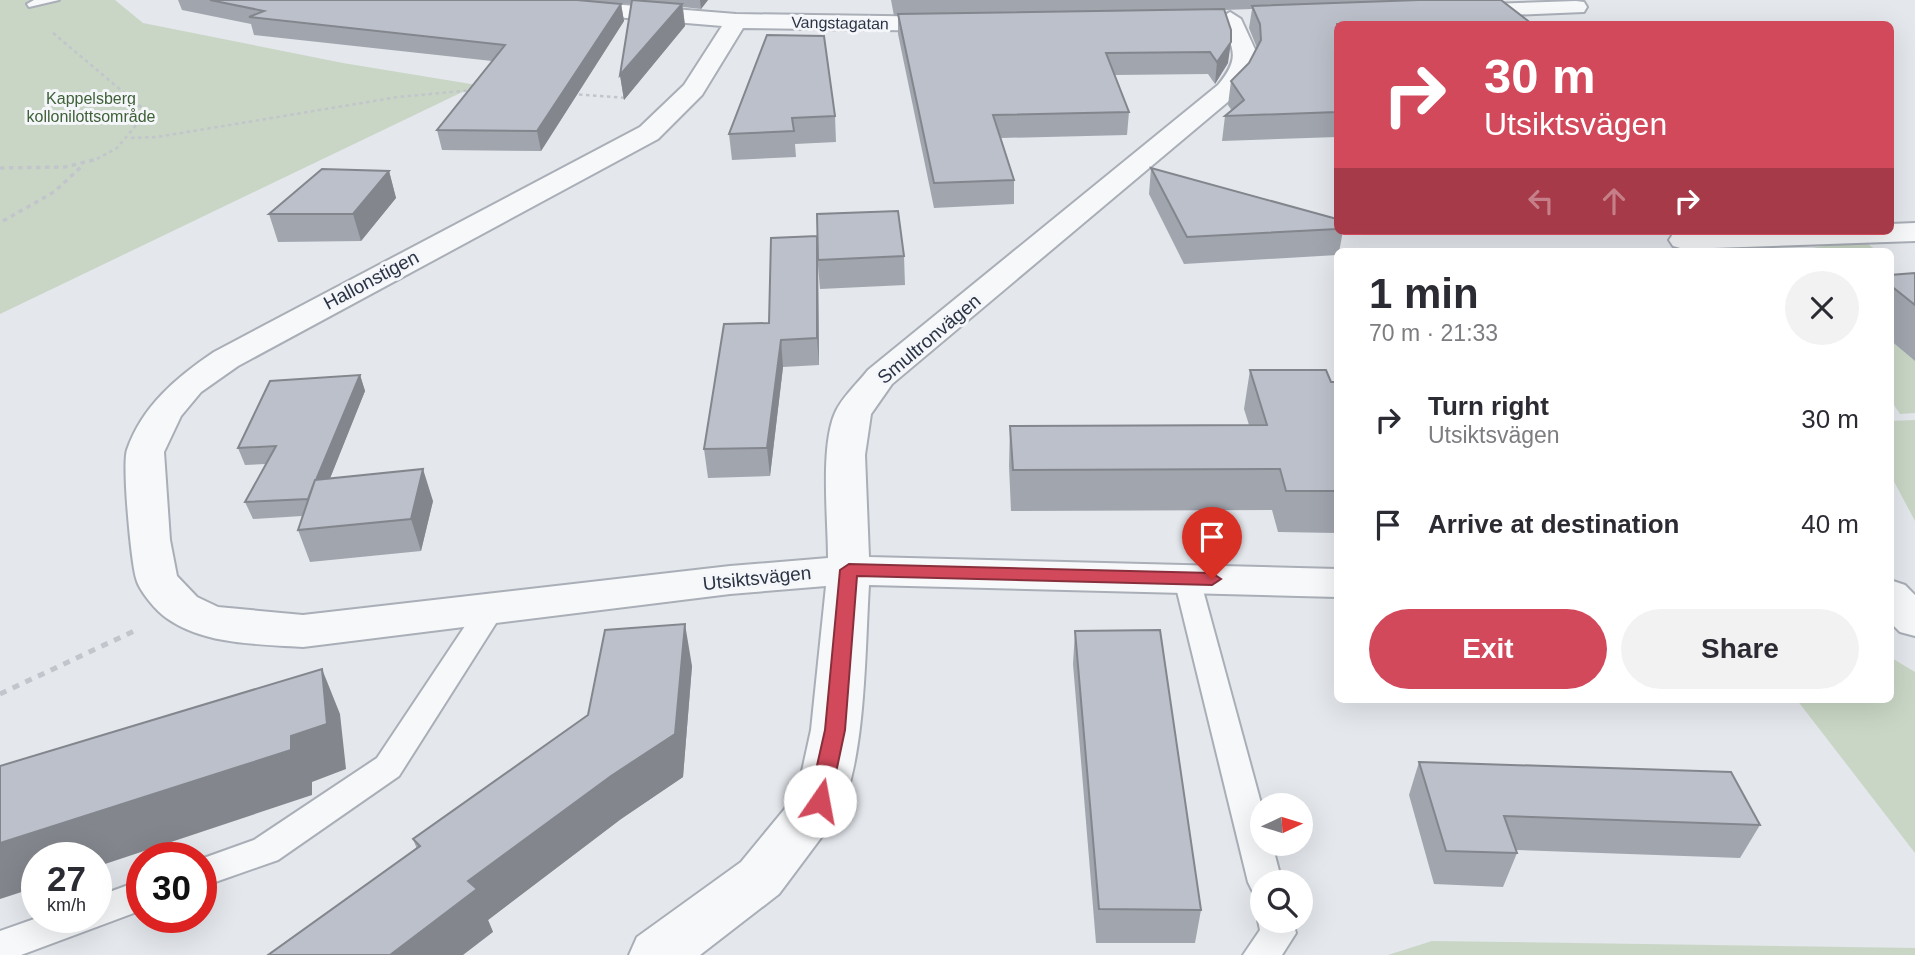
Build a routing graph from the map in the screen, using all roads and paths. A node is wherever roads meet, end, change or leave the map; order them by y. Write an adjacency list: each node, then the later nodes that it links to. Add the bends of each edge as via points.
1 (52, 0): 3 (lane)
2 (484, 0): 7 (street, Vangstagatan)
3 (34, 4): 12 (path, via 31,14 147,112)
4 (1441, 11): 5 (street)
5 (1578, 11)
6 (1229, 19): 20 (street, Smultronvägen, via 1248,55 1245,68 1227,90 880,377 853,413 846,455)
7 (736, 21): 8 (street, Vangstagatan); 11 (street, Hallonstigen, via 694,90)
8 (971, 24)
9 (482, 89): 12 (path, via 398,97)
10 (562, 94): 11 (path)
11 (682, 101): 24 (street, Hallonstigen, via 649,133 273,332 189,385 165,412 145,452 157,580)
12 (131, 138): 13 (path)
13 (82, 167): 14 (path); 15 (path, via 54,192)
14 (0, 168)
15 (3, 221)
16 (1915, 232): 17 (street)
17 (1894, 233)
18 (1838, 235): 19 (street)
19 (1685, 241)
20 (849, 570): 21 (street, Utsiktsvägen); 25 (street, Utsiktsvägen, via 742,578); 33 (street, Smultronvägen, via 835,730 820,801 760,878)
21 (1187, 579): 22 (street, Utsiktsvägen); 29 (lane)
22 (1334, 583)
23 (1894, 599): 26 (street)
24 (182, 608): 25 (street, Utsiktsvägen, via 208,621 303,631); 27 (path)
25 (491, 609): 28 (lane, via 388,767 266,850)
26 (1915, 621)
27 (0, 694)
28 (217, 867)
29 (1262, 870)
30 (38, 933): 32 (lane)
31 (1278, 933): 34 (lane)
32 (0, 947)
33 (657, 955)
34 (1261, 955)

